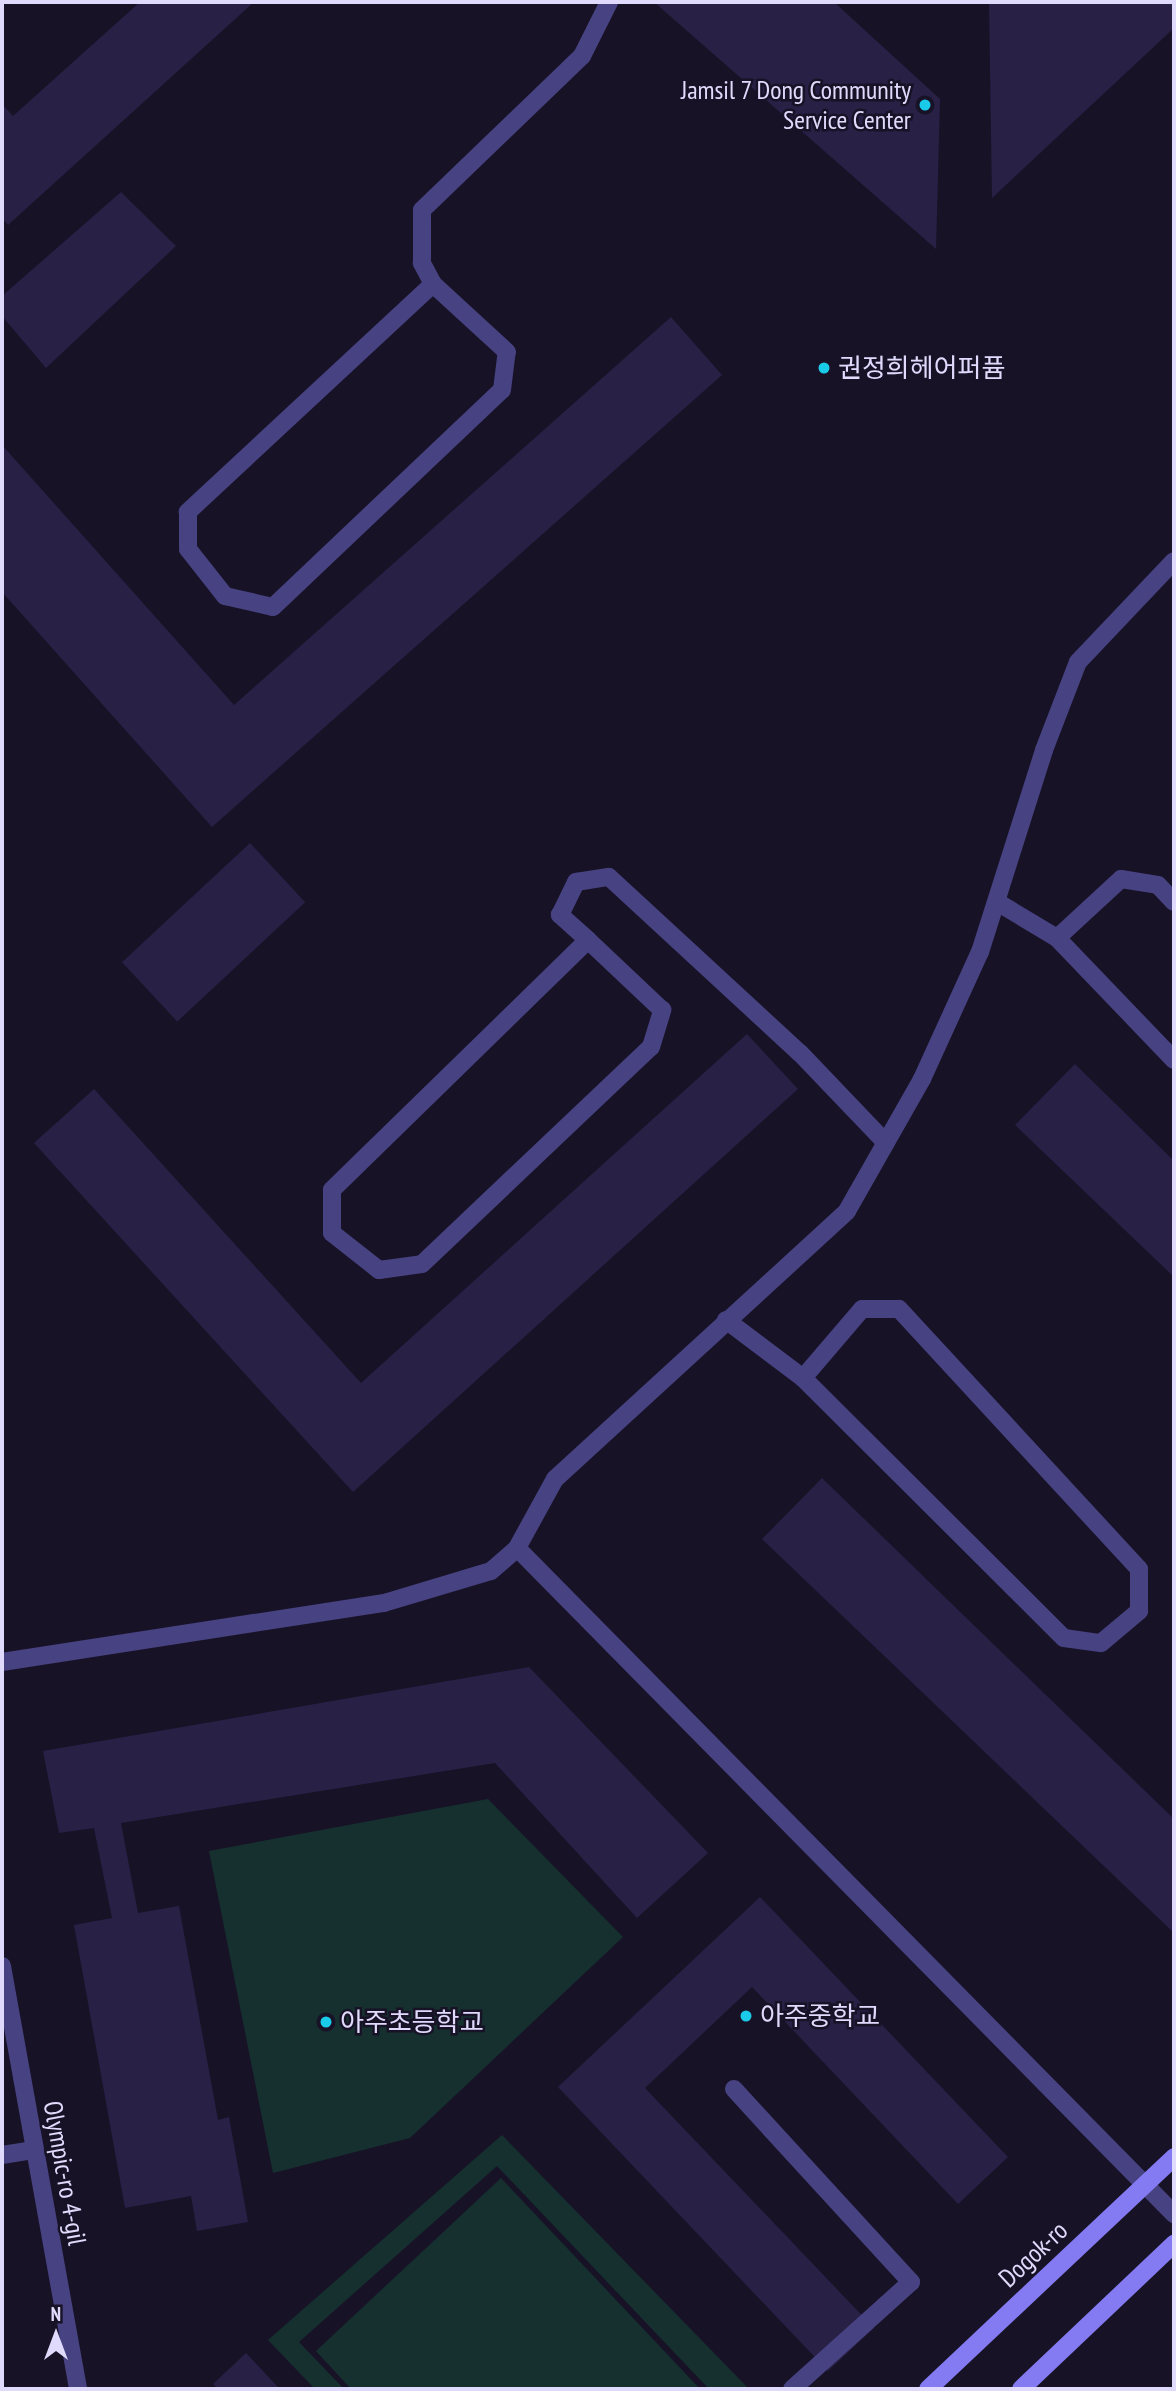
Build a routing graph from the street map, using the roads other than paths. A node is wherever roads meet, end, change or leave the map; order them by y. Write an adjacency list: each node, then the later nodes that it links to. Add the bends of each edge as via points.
1 (609, 2): 2 (street, via 582,56 422,210 422,262)
2 (433, 284): 2 (street, via 188,512 188,548 225,596 273,607 502,390 507,352)
3 (1174, 561): 4 (street, via 1078,662 1044,750)
4 (997, 902): 6 (street); 9 (street, via 980,952 927,1068)
5 (1174, 902): 6 (street, via 1158,885 1121,879)
6 (1057, 938): 8 (street)
7 (588, 940): 7 (street, via 332,1190 332,1233 379,1270 422,1264 651,1047 662,1010); 9 (street, via 561,915 576,883 609,877 800,1052)
8 (1174, 1059)
9 (886, 1143): 10 (street, via 847,1211)
10 (726, 1320): 11 (street); 12 (street, via 555,1479)
11 (803, 1378): 11 (street, via 862,1309 899,1309 1139,1569 1139,1611 1101,1643 1064,1637)
12 (517, 1548): 13 (street, via 491,1571 384,1603); 19 (street)
13 (2, 1662)
14 (2, 1966): 16 (street, Olympic-ro 4-gil)
15 (734, 2089): 23 (street, via 911,2282)
16 (33, 2150): 17 (street); 22 (street, Olympic-ro 4-gil)
17 (2, 2155)
18 (1174, 2157): 19 (main road, Dogok-ro)
19 (1145, 2185): 20 (street); 24 (main road, Dogok-ro)
20 (1174, 2214)
21 (1174, 2245): 25 (main road)
22 (78, 2389)
23 (792, 2389)
24 (928, 2389)
25 (1021, 2389)

